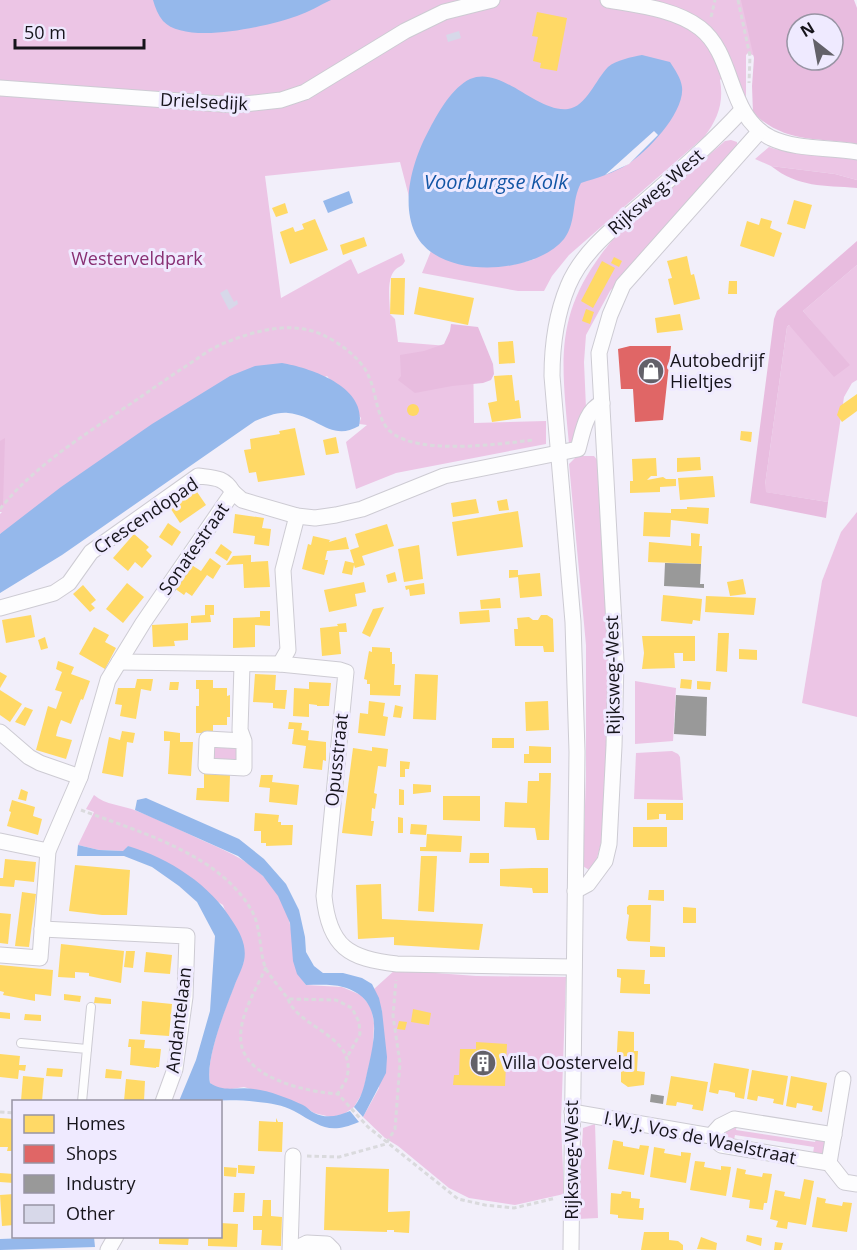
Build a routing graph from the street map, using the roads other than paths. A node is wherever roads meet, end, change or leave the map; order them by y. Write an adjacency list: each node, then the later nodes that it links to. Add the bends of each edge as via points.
1 (492, 0): 3 (street, Drielsedijk, via 444,12 305,92 282,100 235,105)
2 (608, 0): 4 (street, via 675,15 699,28 718,50)
3 (0, 88)
4 (742, 110): 5 (street); 10 (street, Rijksweg-West, via 594,246 568,285 552,351)
5 (760, 131): 6 (street, via 783,142); 7 (street, Rijksweg-West, via 623,285 601,341)
6 (857, 152)
7 (602, 403): 8 (street, Rijksweg-West); 9 (street, via 590,413)
8 (604, 446): 9 (street); 22 (street, Rijksweg-West, via 616,661 609,844 605,861 588,884)
9 (578, 449): 10 (street)
10 (560, 453): 12 (street, Sonatestraat, via 444,476 336,515); 22 (street, Rijksweg-West, via 574,634)
11 (233, 492): 12 (street, Sonatestraat, via 242,500); 13 (street, Crescendopad, via 218,478 198,476 91,552 69,583 54,593); 14 (street, Sonatestraat)
12 (297, 516): 15 (street, via 283,570 288,650)
13 (0, 608)
14 (119, 662): 16 (street); 19 (street, Sonatestraat, via 108,680)
15 (280, 664): 16 (street); 25 (street, Opusstraat, via 346,672 324,896 329,927 341,944 370,961 397,964)
16 (242, 665): 18 (street, via 240,730)
17 (0, 732): 19 (street, via 29,757)
18 (244, 741)
19 (80, 777): 21 (street, Sonatestraat)
20 (0, 842): 21 (street)
21 (48, 851): 23 (street, Sonatestraat)
22 (575, 891): 25 (street, Rijksweg-West)
23 (42, 929): 24 (street, Sonatestraat, via 40,958); 31 (street, Andantelaan, via 187,936 185,997 176,1069)
24 (0, 955)
25 (574, 968): 32 (street, Rijksweg-West)
26 (91, 1007): 28 (lane)
27 (21, 1043): 28 (lane)
28 (87, 1049): 30 (lane)
29 (843, 1079): 33 (street)
30 (82, 1100)
31 (163, 1100)
32 (572, 1112): 34 (street, I.W.J. Vos de Waelstraat); 40 (street, Rijksweg-West)
33 (834, 1136): 34 (street, via 734,1119 720,1126); 36 (street)
34 (711, 1137): 36 (street, I.W.J. Vos de Waelstraat, via 721,1145)
35 (293, 1156): 38 (street)
36 (828, 1163): 37 (street, via 844,1182)
37 (857, 1184)
38 (291, 1250): 39 (street, via 307,1243 327,1244)
39 (333, 1250)
40 (571, 1250)

